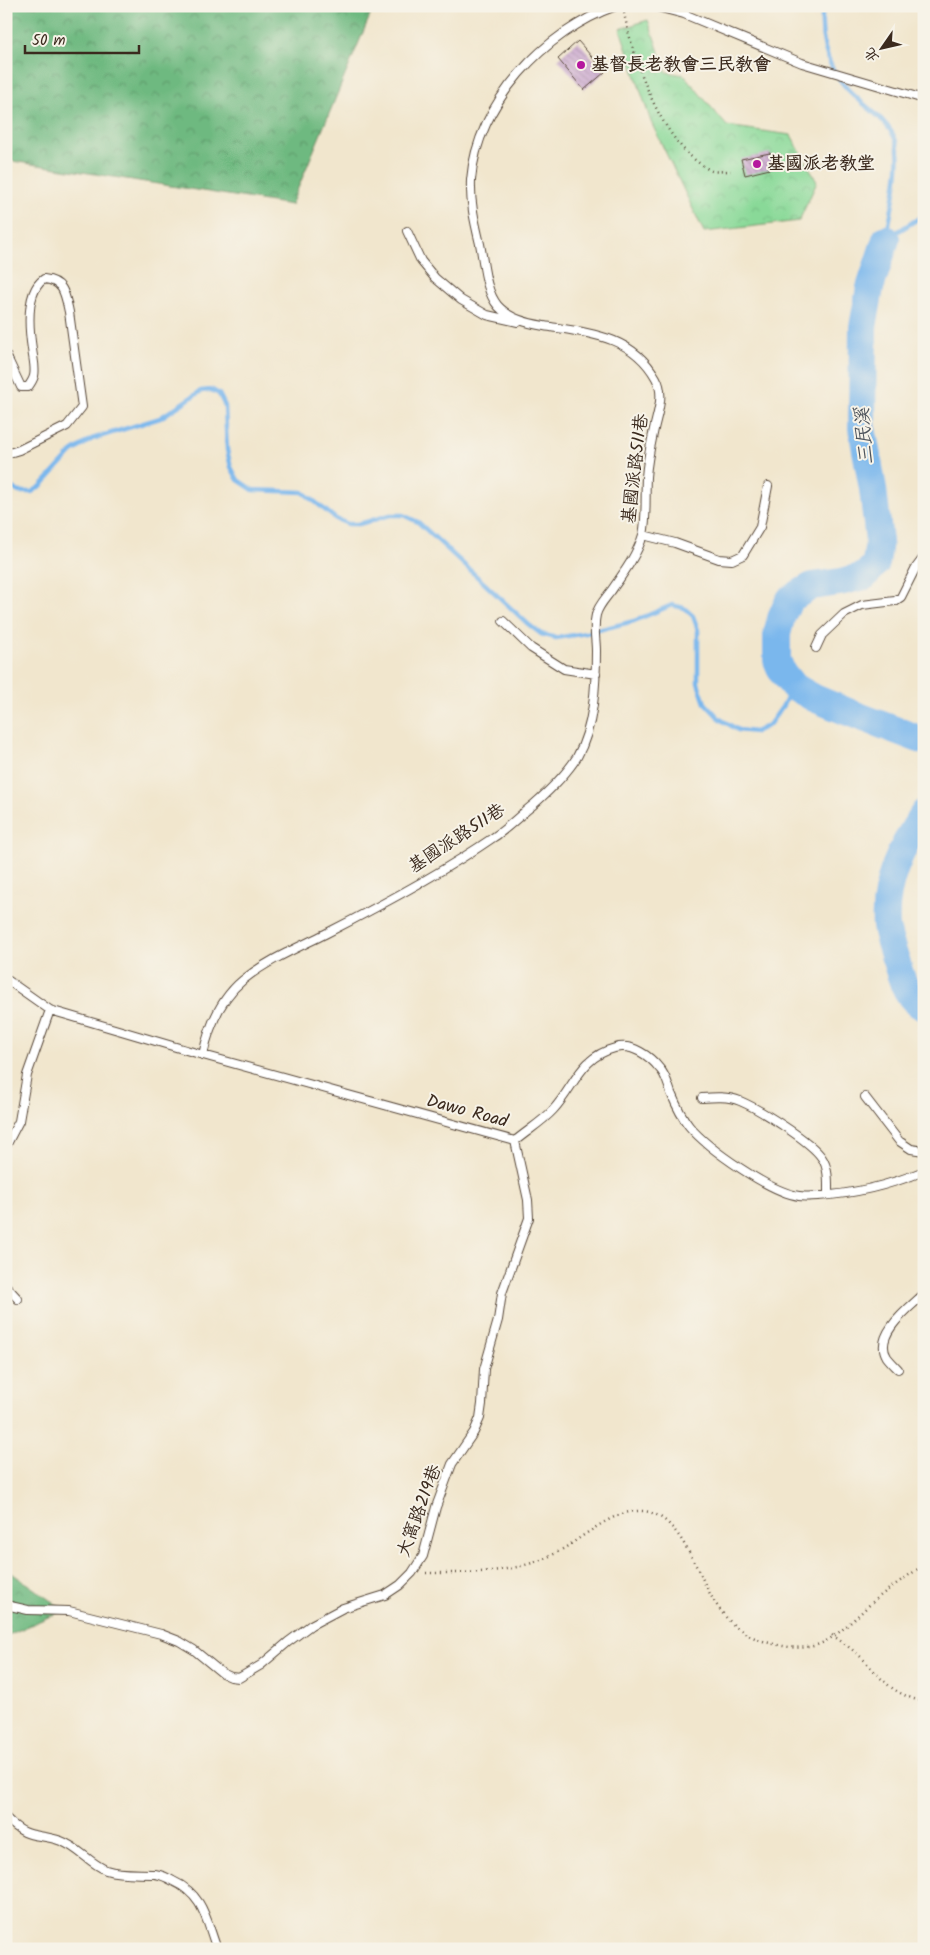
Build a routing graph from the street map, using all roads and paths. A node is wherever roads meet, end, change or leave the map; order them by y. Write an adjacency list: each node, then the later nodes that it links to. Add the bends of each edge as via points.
1 (616, 6): 7 (lane, 基國派路511巷, via 566,32 527,64 498,101 478,145 471,204 488,286 496,304)
2 (623, 6): 5 (path, via 638,66 654,105 670,130 696,161 711,171)
3 (654, 6): 4 (lane, via 684,14 802,63)
4 (924, 99)
5 (731, 171)
6 (407, 231): 7 (lane, via 421,261 435,278 462,300 487,315)
7 (525, 323): 11 (lane, 基國派路511巷, via 605,336 620,342 640,357 655,375 660,386 660,401 649,456)
8 (6, 355): 9 (lane, via 21,387 28,387 35,370 29,328 32,295 37,283 44,278 60,284 69,312 82,407 66,426)
9 (6, 454)
10 (768, 486): 11 (lane, via 760,527 743,555 732,560 719,559)
11 (642, 535): 15 (lane, 基國派路511巷, via 628,566 597,611 594,622)
12 (924, 557): 14 (lane, via 900,597 895,601 862,605 844,614 822,635)
13 (503, 621): 15 (lane, via 531,648 564,669)
14 (816, 648)
15 (596, 674): 18 (lane, 基國派路511巷, via 592,717 577,757 550,790 496,836 420,882 282,955 242,981 221,1005 208,1033)
16 (6, 980): 17 (lane, Dawo Road)
17 (50, 1010): 18 (lane, Dawo Road); 22 (lane, via 27,1075 19,1121)
18 (203, 1055): 21 (lane, Dawo Road)
19 (866, 1097): 23 (lane, via 899,1142 911,1149)
20 (702, 1098): 25 (lane, via 722,1096 739,1100 809,1145 823,1158)
21 (515, 1141): 25 (lane, Dawo Road, via 551,1112 581,1069 596,1055 617,1047 634,1049 649,1056 662,1071 680,1113 690,1127 734,1165 782,1192 800,1197); 31 (lane, 大窩路219巷, via 529,1218 502,1293 484,1369 480,1418 452,1464 422,1556)
22 (6, 1146)
23 (924, 1151)
24 (924, 1171): 25 (lane, Dawo Road, via 904,1180)
25 (828, 1195)
26 (6, 1286): 28 (lane)
27 (924, 1294): 29 (lane, via 885,1337 886,1356)
28 (18, 1299)
29 (898, 1369)
30 (924, 1565): 33 (path)
31 (412, 1573): 32 (lane, 大窩路219巷, via 384,1594 343,1608 311,1625 261,1665 239,1678 222,1673 194,1650 161,1634 69,1611); 33 (path, via 478,1574 520,1566 552,1556 623,1513 643,1511 659,1517 674,1529 720,1611 736,1627 756,1640 794,1649 822,1643)
32 (6, 1606)
33 (832, 1635): 34 (path, via 860,1656 892,1689)
34 (924, 1702)
35 (6, 1818): 36 (lane, via 31,1836 72,1845 104,1869 159,1874 181,1884 195,1896 203,1910)
36 (218, 1949)

